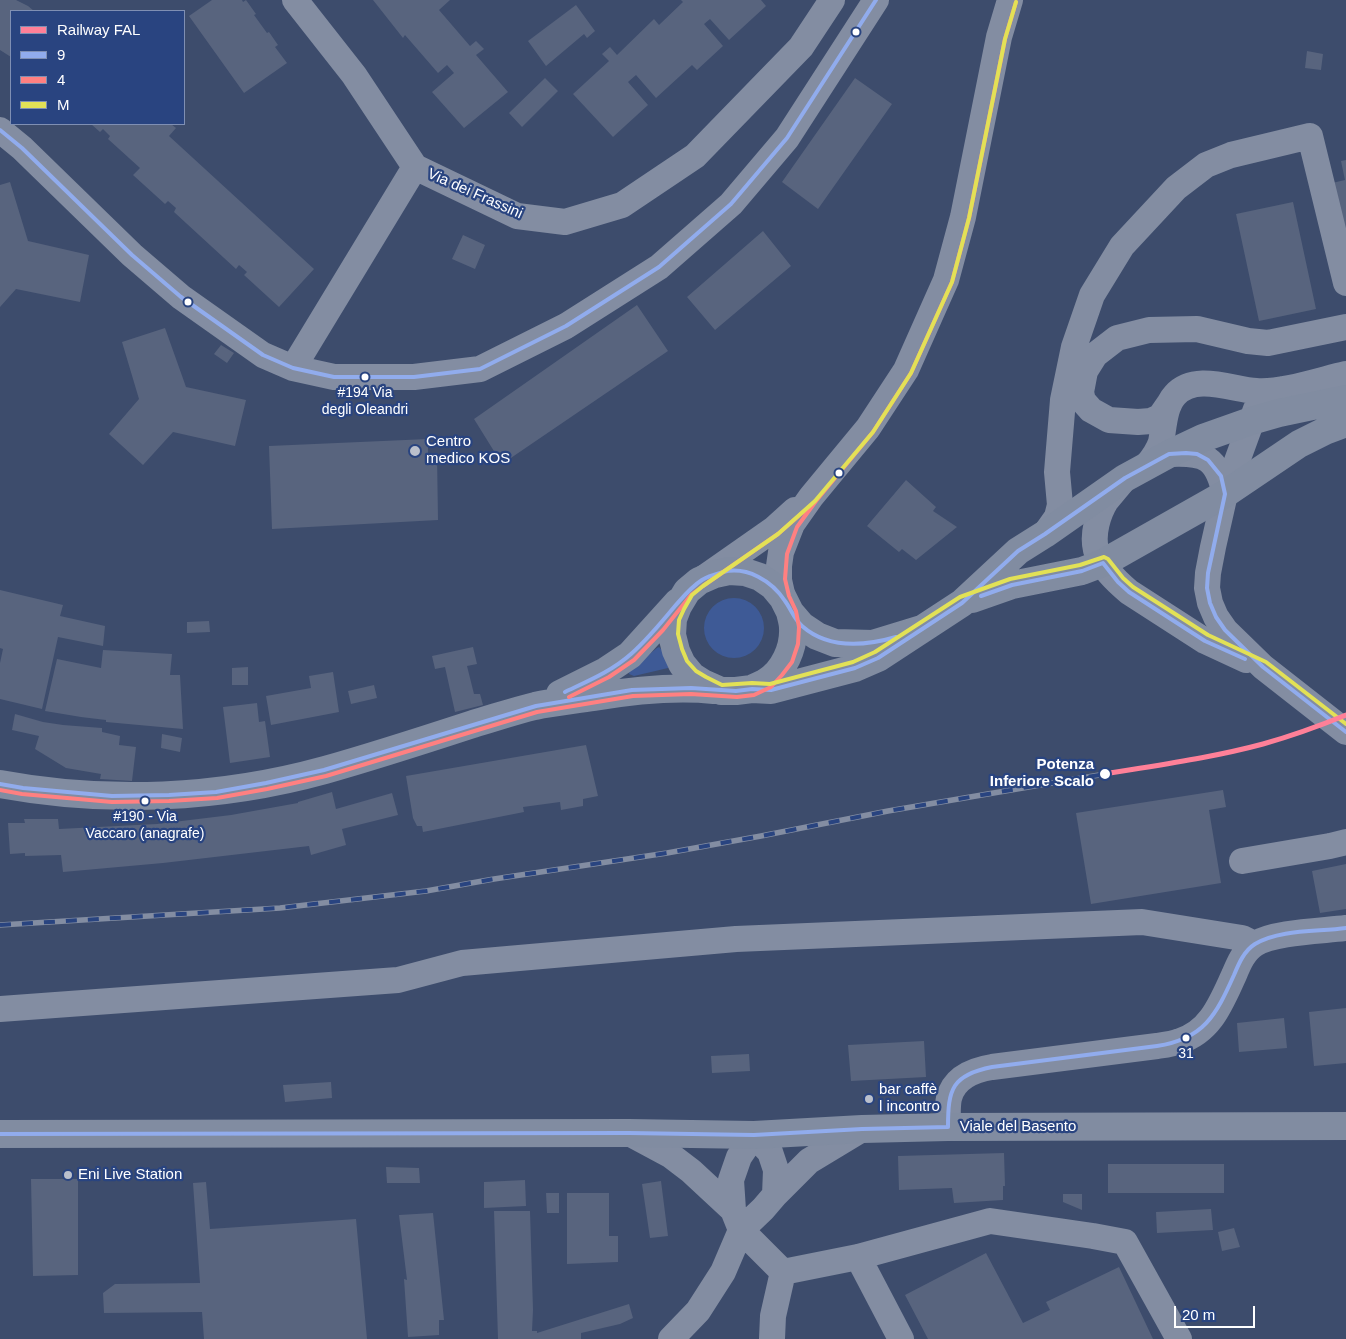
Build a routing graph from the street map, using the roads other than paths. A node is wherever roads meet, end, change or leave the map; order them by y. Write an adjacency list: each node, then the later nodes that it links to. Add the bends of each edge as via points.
1 (295, 0): 6 (street, Via dei Frassini, via 354,74)
2 (832, 0): 6 (street, Via dei Frassini, via 801,47 695,156 622,205 565,222 517,216)
3 (876, 0): 9 (street, via 787,138 730,204 659,267 566,326 480,369 414,377 334,377)
4 (1010, 0): 18 (street, via 999,38 963,217 946,280 906,370 868,428)
5 (0, 130): 9 (street, via 181,297 263,354)
6 (416, 167): 9 (street)
7 (1346, 283): 19 (street, via 1310,136 1231,154 1206,165 1176,188 1122,246 1092,295 1074,347 1063,400 1057,472 1060,505 1057,517)
8 (1346, 327): 13 (street, via 1268,343 1197,330 1149,330 1117,338 1095,354 1085,371 1081,392 1083,401 1091,410 1109,420 1151,421 1160,417)
9 (293, 368)
10 (1346, 374): 11 (street)
11 (1283, 389): 13 (street, via 1256,391 1196,384 1185,387); 14 (street, via 1262,401)
12 (1346, 399): 14 (main road)
13 (1169, 404): 16 (street, via 1161,443)
14 (1251, 421): 16 (main road, via 1203,438); 17 (street)
15 (1346, 423): 17 (main road, via 1299,444)
16 (1147, 466): 17 (street, via 1186,453 1197,454 1208,460 1221,476); 19 (main road); 20 (street, via 1106,501 1100,514 1095,538 1096,550)
17 (1225, 494): 20 (main road); 25 (street, via 1208,573 1210,603 1225,630)
18 (811, 497): 21 (street, via 774,529); 23 (street, via 792,524 781,552 779,580)
19 (1045, 534): 22 (main road, via 1018,551)
20 (1103, 563): 22 (main road, via 1012,586); 25 (street, via 1129,592 1205,642)
21 (693, 586): 23 (main road, via 714,574 745,572 773,586); 27 (main road, via 678,606 672,635 682,664 692,676); 28 (main road, via 630,654 606,671)
22 (962, 603): 24 (main road)
23 (787, 605): 24 (main road, via 802,626 816,636 835,642 872,644); 26 (main road, via 793,628 787,659 767,682)
24 (922, 629): 26 (main road, via 878,658 855,668 772,690)
25 (1263, 667): 29 (street)
26 (752, 689): 27 (main road)
27 (721, 691): 28 (main road, via 691,688 632,690)
28 (536, 706): 30 (main road, via 324,770 216,792 112,796)
29 (1346, 732)
30 (0, 784)
31 (1341, 846): 32 (street)
32 (1242, 862)
33 (1346, 928): 34 (street, via 1278,936)
34 (1254, 944): 35 (street, via 1242,938 1142,922 736,939 462,963 398,980); 37 (street, via 1240,961 1210,1022 1191,1037 1157,1046 978,1069 957,1082 951,1092)
35 (0, 1009)
36 (1346, 1126): 37 (main road, Viale del Basento)
37 (948, 1127): 38 (main road, Viale del Basento)
38 (862, 1129): 41 (main road, Viale del Basento); 42 (street, via 809,1161)
39 (629, 1133): 40 (main road, Viale del Basento); 41 (main road, Viale del Basento); 43 (street, via 670,1155 691,1171)
40 (0, 1134)
41 (754, 1135): 42 (street, via 770,1152 776,1170); 43 (street, via 739,1157 731,1180)
42 (775, 1195): 43 (street, via 763,1209)
43 (737, 1220): 45 (street); 46 (street, via 723,1272 698,1311)
44 (858, 1257): 45 (street); 48 (street); 49 (street, via 990,1221 1125,1242)
45 (783, 1272): 47 (street, via 772,1316)
46 (671, 1339)
47 (772, 1339)
48 (901, 1339)
49 (1179, 1339)

